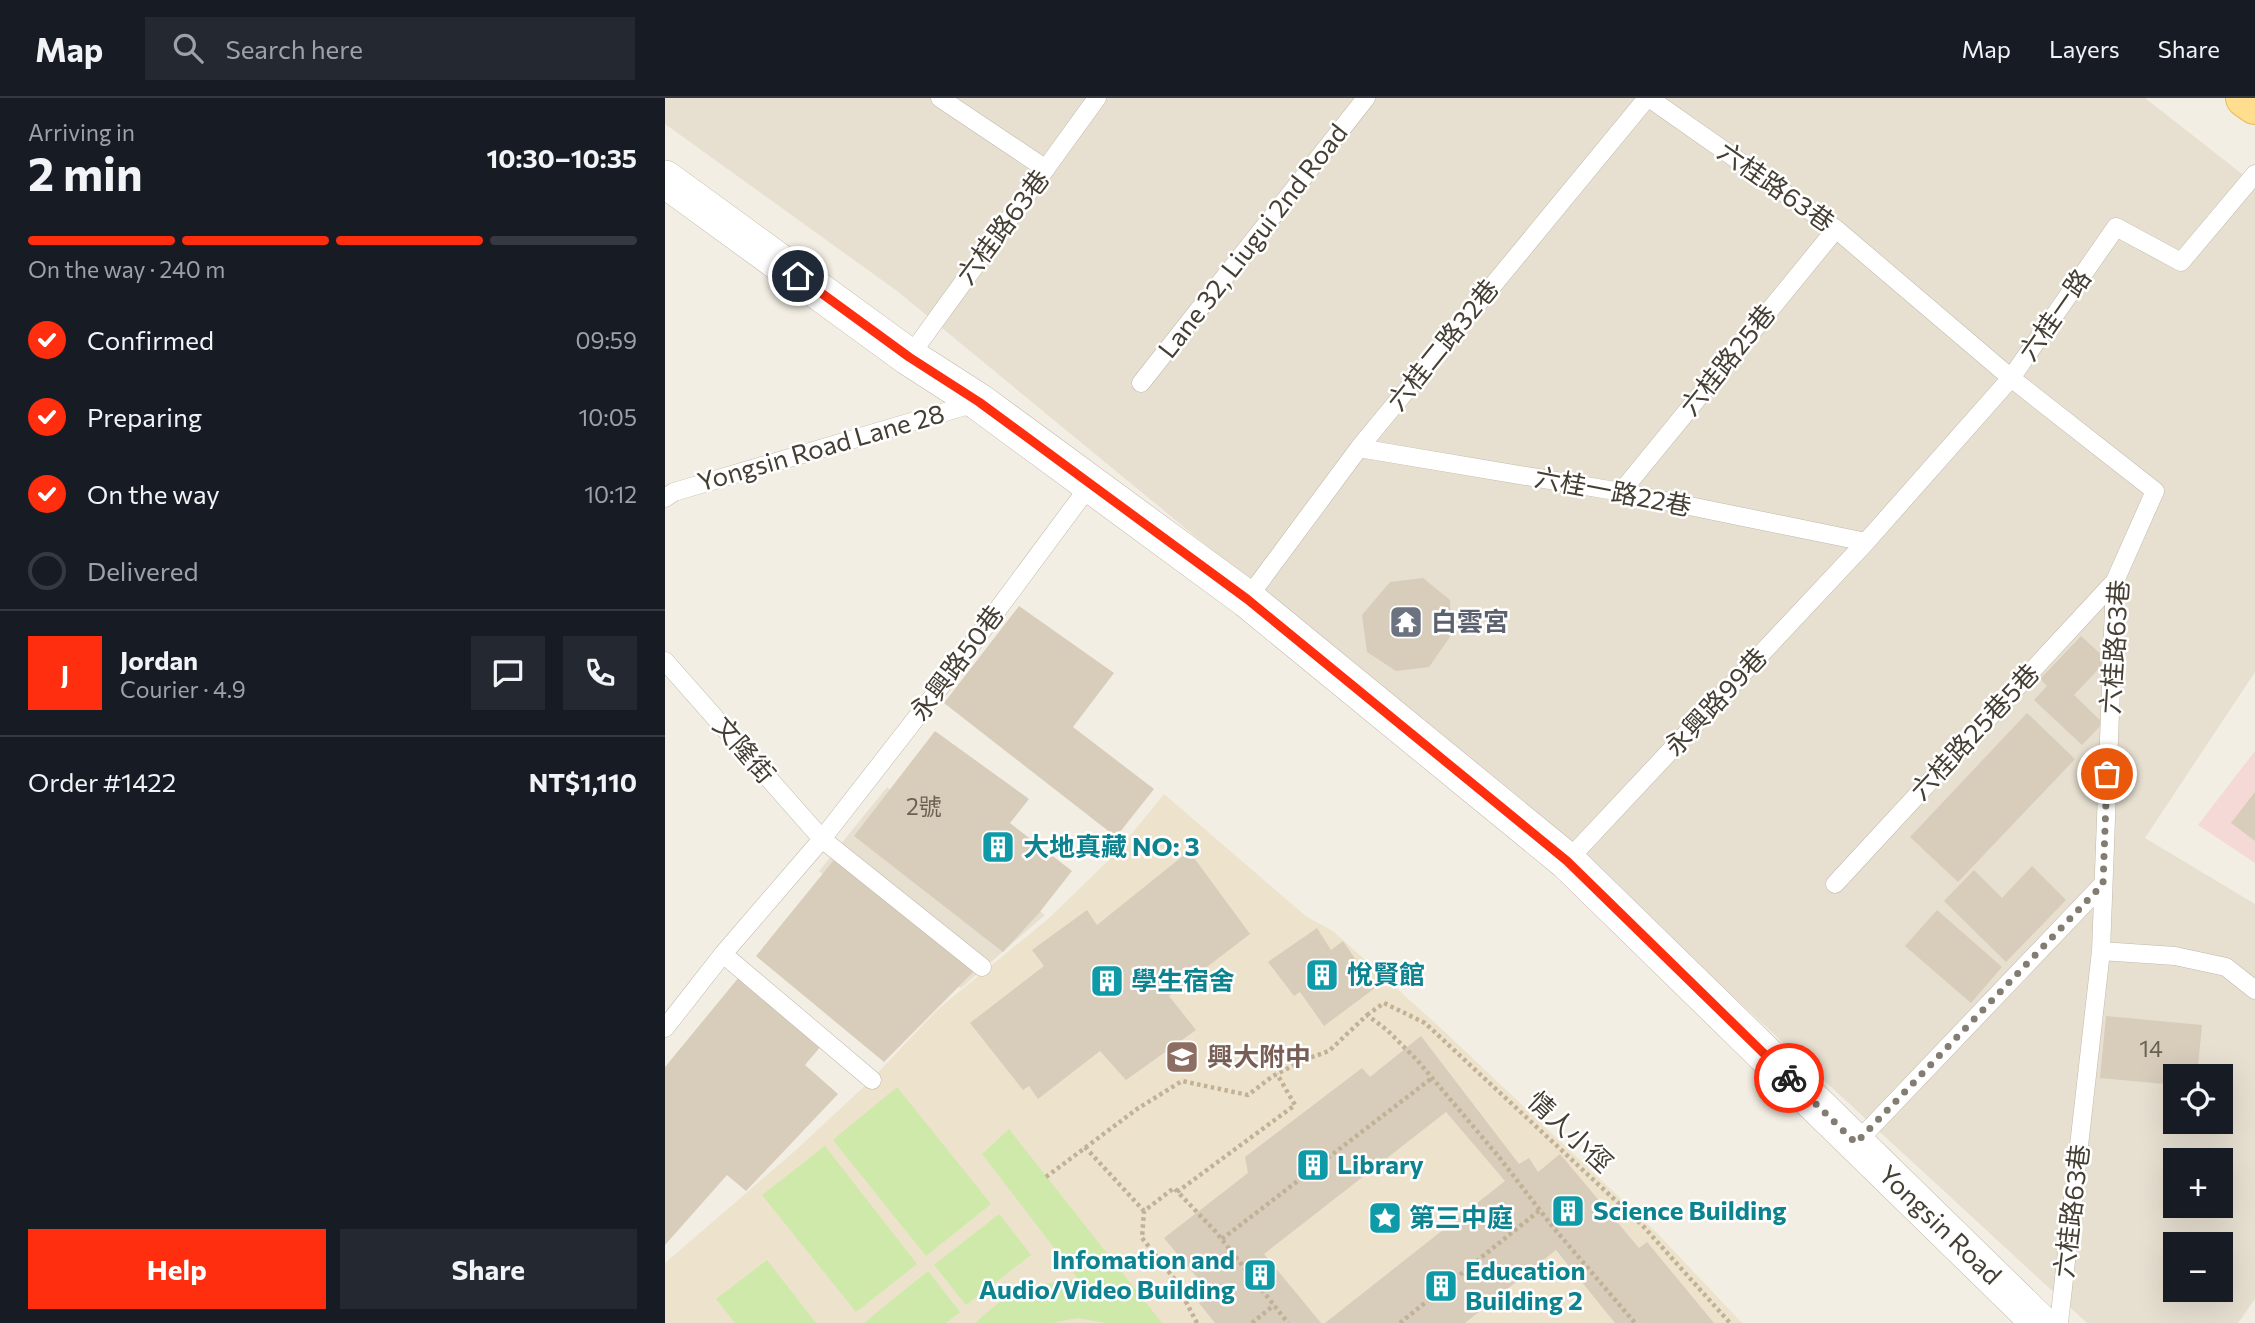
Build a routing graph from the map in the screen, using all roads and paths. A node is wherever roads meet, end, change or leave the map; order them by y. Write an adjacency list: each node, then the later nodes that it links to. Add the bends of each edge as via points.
1 (940, 98): 7 (lane)
2 (1097, 98): 7 (lane, 六桂路63巷)
3 (1366, 98): 13 (lane, Lane 32, Liugui 2nd Road)
4 (1648, 98): 10 (lane, 六桂路63巷); 15 (lane, 六桂二路32巷)
5 (2245, 98): 6 (main road)
6 (2255, 106)
7 (1046, 169): 11 (lane, 六桂路63巷)
8 (2255, 174): 12 (lane, 六桂一路, via 2181,262 2116,226)
9 (665, 179): 11 (street, Yongsin Road)
10 (1836, 229): 12 (lane, 六桂路63巷); 17 (lane, 六桂路25巷)
11 (909, 357): 14 (street, Yongsin Road)
12 (2011, 378): 19 (lane, 六桂一路); 20 (lane, 六桂路63巷, via 2155,491)
13 (1141, 383)
14 (979, 402): 16 (street, Yongsin Road); 18 (lane, Yongsin Road Lane 28)
15 (1359, 448): 17 (lane, 六桂一路22巷); 21 (lane, 六桂二路32巷)
16 (1090, 485): 21 (street, Yongsin Road); 23 (lane, 永興路50巷)
17 (1621, 492): 19 (lane, 六桂一路22巷)
18 (665, 498)
19 (1866, 542): 24 (lane, 永興路99巷)
20 (2115, 581): 25 (lane, 六桂路25巷5巷); 26 (lane, 六桂路63巷)
21 (1247, 599): 24 (street, Yongsin Road)
22 (665, 661): 23 (lane, 文隆街)
23 (822, 839): 28 (lane, 永興路50巷); 29 (lane, 文隆街)
24 (1567, 861): 36 (street, Yongsin Road)
25 (1835, 884)
26 (2103, 884): 27 (lane, 六桂路63巷); 36 (lane)
27 (2101, 951): 30 (lane, via 2175,956 2227,967); 51 (lane, 六桂路63巷)
28 (723, 954): 32 (lane, 永興路50巷); 35 (lane)
29 (982, 967)
30 (2255, 990)
31 (1367, 1015): 33 (path, via 1329,1051); 34 (path); 49 (path, 情人小徑, via 1384,1003 1425,1023 1643,1226)
32 (665, 1028)
33 (1277, 1074): 37 (path, via 1248,1095 1182,1081); 39 (path, via 1295,1105)
34 (1432, 1079): 40 (path); 42 (path)
35 (872, 1080)
36 (1856, 1143): 50 (street, Yongsin Road)
37 (1085, 1147): 38 (path); 41 (path)
38 (1046, 1177)
39 (1177, 1192): 41 (path, via 1174,1188); 42 (path)
40 (1539, 1210): 47 (path); 48 (path)
41 (1144, 1211): 44 (path, via 1142,1238 1174,1277)
42 (1222, 1239): 43 (path)
43 (1274, 1305): 45 (path); 46 (path)
44 (1197, 1323)
45 (1252, 1323)
46 (1288, 1323)
47 (1400, 1323)
48 (1635, 1323)
49 (1730, 1323)
50 (2040, 1323)
51 (2059, 1323)

